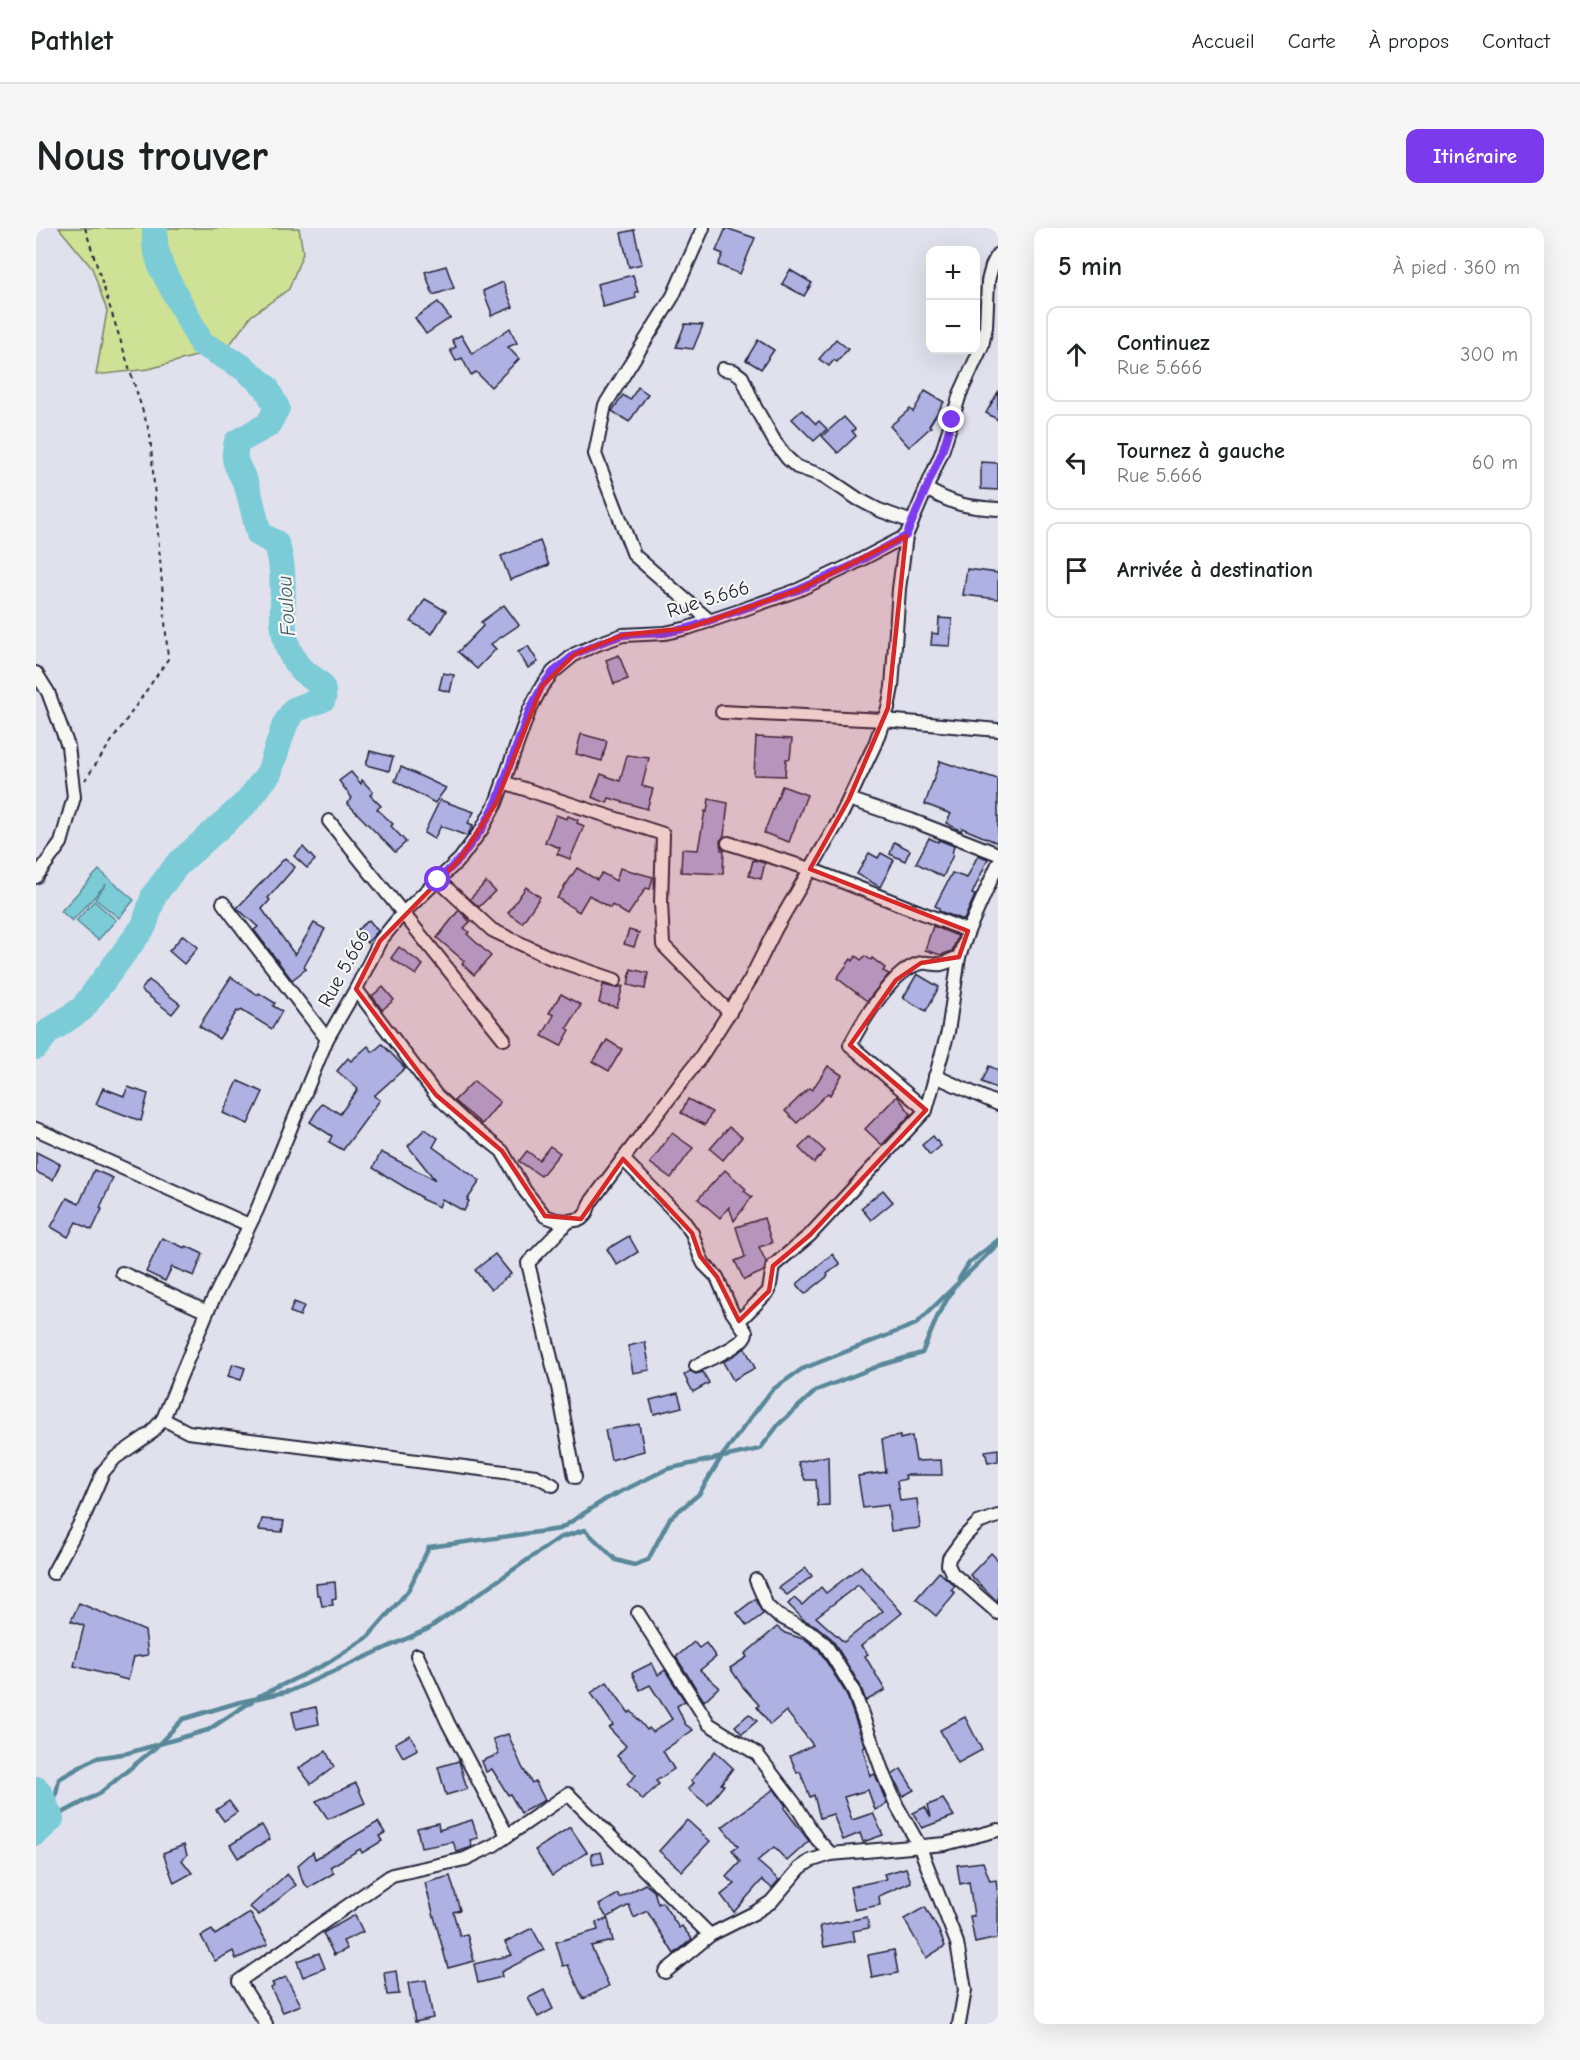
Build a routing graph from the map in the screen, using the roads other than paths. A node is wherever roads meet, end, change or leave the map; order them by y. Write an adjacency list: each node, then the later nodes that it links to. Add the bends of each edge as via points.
1 (703, 228): 8 (street, via 673,296 605,405 595,454 634,555)
2 (998, 254): 4 (street, via 988,281 982,346)
3 (723, 369): 6 (street, via 742,377 775,442 797,467 824,476 868,505)
4 (926, 489): 5 (street, via 963,506); 6 (street)
5 (998, 509)
6 (912, 522): 7 (street)
7 (906, 536): 8 (street, Rue 5.666, via 798,590); 11 (street, via 892,687)
8 (710, 621): 13 (street, Rue 5.666, via 665,633 623,635 575,654 542,686)
9 (36, 673): 20 (street, via 48,692 68,747 74,797 61,843)
10 (722, 712): 11 (street)
11 (884, 720): 12 (street); 14 (street)
12 (998, 730)
13 (503, 782): 21 (street, Rue 5.666, via 482,829); 28 (street, via 663,834 663,945)
14 (849, 799): 17 (street); 19 (street)
15 (329, 821): 23 (street)
16 (728, 843): 19 (street)
17 (998, 855)
18 (998, 864): 24 (street)
19 (810, 869): 24 (street); 28 (street)
20 (36, 877)
21 (438, 880): 23 (street, Rue 5.666); 26 (street, via 492,930 551,958)
22 (223, 903): 29 (street)
23 (402, 914): 27 (street, Rue 5.666, via 380,941); 30 (street)
24 (968, 931): 25 (street)
25 (959, 957): 31 (street, via 948,1032); 33 (street, via 941,964 921,963 909,969 874,1004 850,1045)
26 (615, 980)
27 (356, 989): 29 (street, Rue 5.666); 36 (street, via 436,1095 502,1151 545,1216)
28 (730, 1012): 35 (street)
29 (327, 1039): 37 (street, Rue 5.666)
30 (504, 1039)
31 (935, 1076): 32 (street); 33 (street)
32 (998, 1104)
33 (926, 1110): 40 (street, via 810,1235 772,1266 769,1291)
34 (36, 1129): 37 (street)
35 (623, 1159): 36 (street, via 586,1214); 40 (street, via 682,1219)
36 (569, 1221): 43 (street, via 528,1263)
37 (249, 1225): 39 (street, Rue 5.666)
38 (122, 1273): 39 (street)
39 (207, 1312): 42 (street, Rue 5.666)
40 (739, 1321): 41 (street, via 746,1332 744,1340)
41 (696, 1366)
42 (163, 1419): 44 (street, via 188,1432 536,1476); 46 (street, Rue 5.666, via 103,1472)
43 (575, 1477)
44 (553, 1485)
45 (998, 1516): 49 (street, via 978,1523 949,1558 948,1565 952,1573)
46 (53, 1573)
47 (756, 1580): 53 (street, via 766,1606 825,1644 837,1662 853,1689 897,1806)
48 (638, 1613): 54 (street, via 709,1724 757,1754)
49 (998, 1613)
50 (417, 1655): 52 (street)
51 (998, 1830): 53 (street, via 945,1844)
52 (507, 1836): 55 (street, via 568,1794); 57 (street, via 465,1859 392,1875 239,1981)
53 (919, 1845): 54 (street); 58 (street, via 957,1943 965,1990)
54 (831, 1854): 55 (street, via 800,1868 771,1902)
55 (710, 1935): 56 (street)
56 (665, 1972)
57 (266, 2024)
58 (959, 2024)

